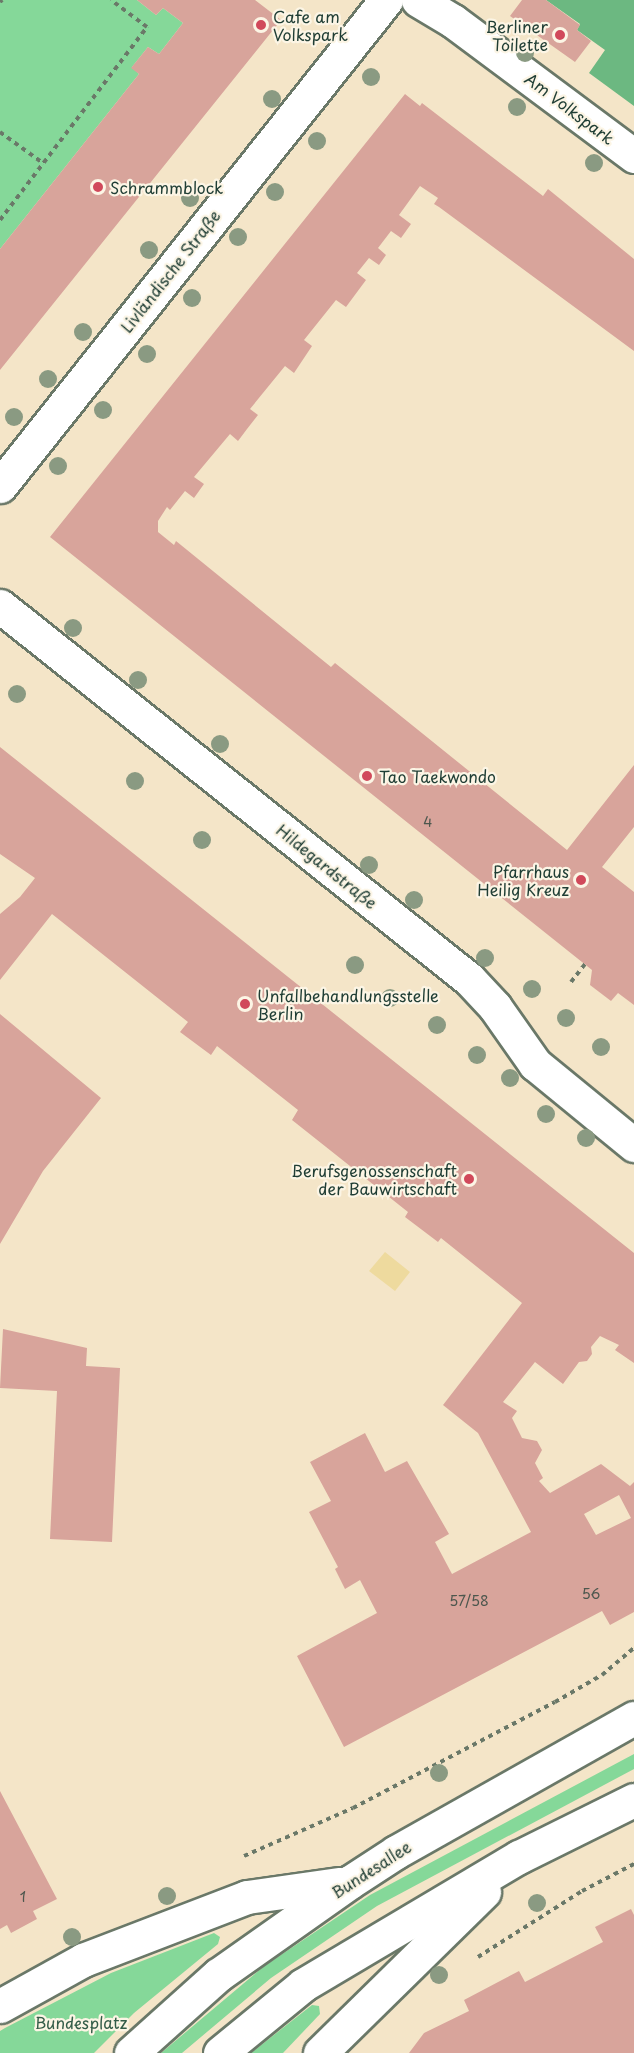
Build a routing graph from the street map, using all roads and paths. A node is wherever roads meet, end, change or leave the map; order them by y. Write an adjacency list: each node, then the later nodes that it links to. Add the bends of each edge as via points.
1 (111, 0): 6 (path, via 147,27)
2 (386, 0): 8 (main road, Livländische Straße)
3 (418, 0): 5 (main road, Am Volkspark, via 453,21)
4 (0, 132): 6 (path)
5 (634, 156)
6 (44, 164): 7 (path)
7 (0, 220)
8 (0, 486)
9 (0, 606): 12 (main road, Hildegardstraße, via 469,979 495,1007 535,1064)
10 (585, 964): 11 (path)
11 (571, 982)
12 (634, 1145)
13 (634, 1648): 17 (path, via 602,1675 513,1724 353,1808)
14 (634, 1718): 19 (main road, Bundesallee)
15 (634, 1800): 16 (main road)
16 (519, 1857): 23 (main road, via 303,1985); 24 (main road)
17 (232, 1861)
18 (634, 1864): 20 (path, via 582,1890)
19 (350, 1882): 21 (main road, via 247,1897 83,1960); 22 (main road, Bundesallee, via 218,1976)
20 (469, 1964)
21 (0, 2006)
22 (130, 2053)
23 (220, 2053)
24 (320, 2053)

